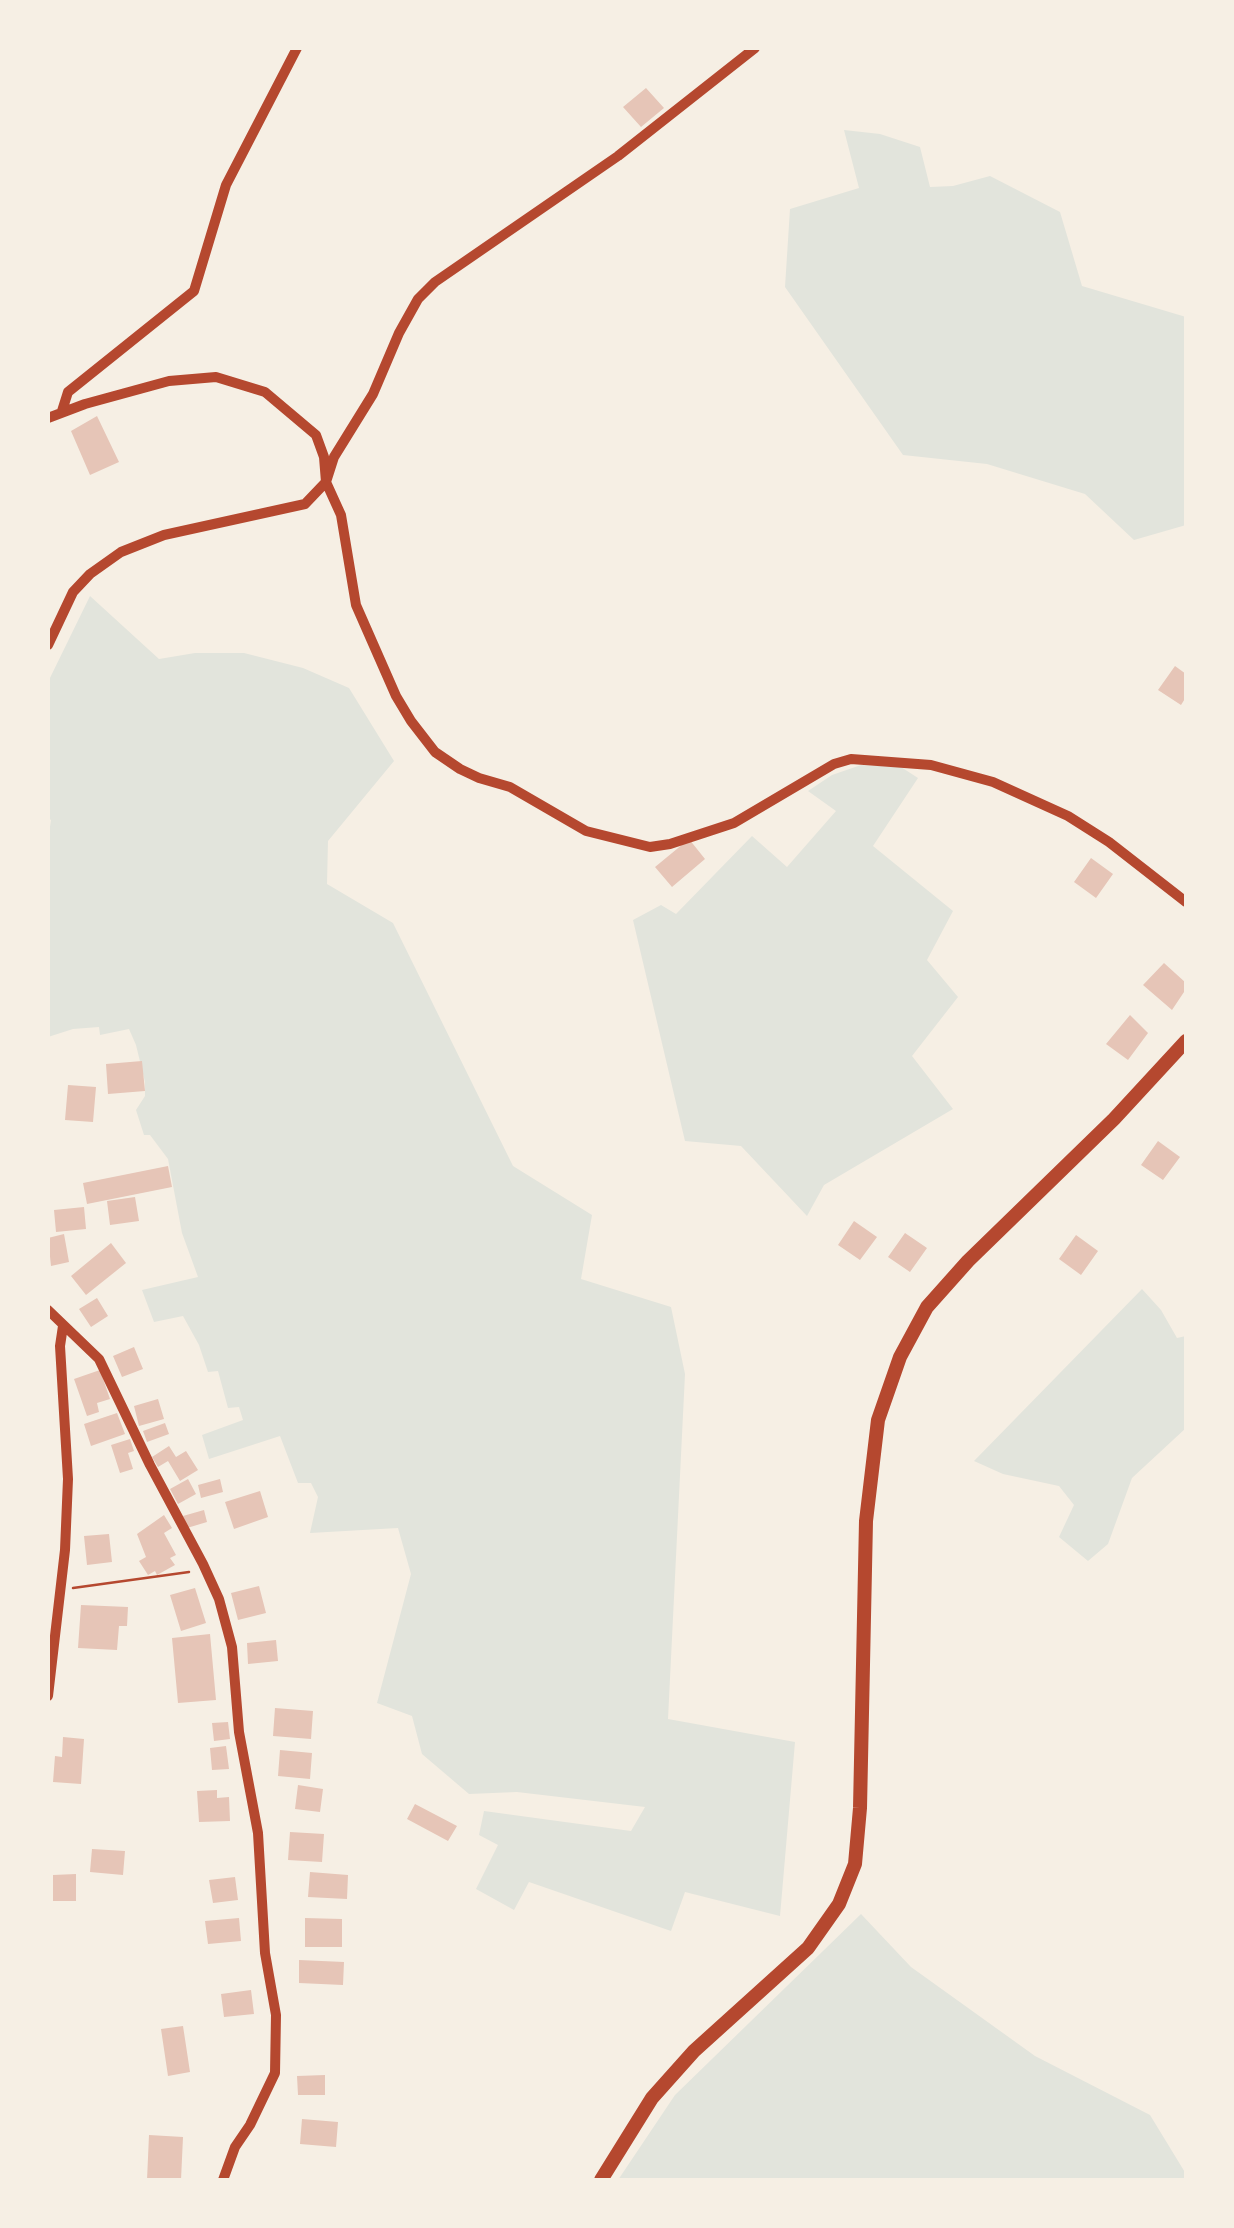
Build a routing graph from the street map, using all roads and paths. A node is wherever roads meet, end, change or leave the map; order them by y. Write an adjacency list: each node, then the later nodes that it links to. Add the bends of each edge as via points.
1 (297, 48): 3 (street, via 226,184 194,291 68,392)
2 (755, 48): 5 (street, via 418,299)
3 (62, 412): 4 (street); 5 (street, via 169,381 216,376 265,392 300,419 316,435)
4 (48, 418)
5 (326, 482): 6 (street, via 306,504 164,535 121,552 73,592); 7 (street, via 341,515 356,605 411,721 435,752 460,769 510,787 586,831 650,847 670,844 734,823 834,764 914,764 994,782 1068,816)
6 (48, 644)
7 (1186, 902)
8 (1186, 1041): 15 (main road, via 968,1261 928,1307 900,1357 878,1420 866,1521 855,1864 839,1904 808,1948 652,2098)
9 (48, 1310): 10 (street)
10 (64, 1326): 11 (street, via 100,1359); 12 (street, via 68,1480)
11 (205, 1569): 12 (path); 14 (street, via 232,1646 276,2016 275,2072)
12 (61, 1590): 13 (street)
13 (48, 1696)
14 (223, 2180)
15 (601, 2180)

